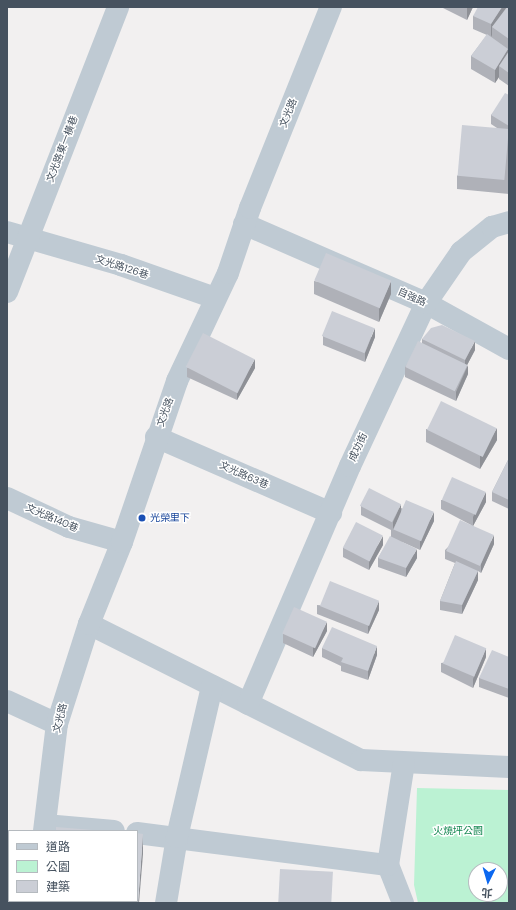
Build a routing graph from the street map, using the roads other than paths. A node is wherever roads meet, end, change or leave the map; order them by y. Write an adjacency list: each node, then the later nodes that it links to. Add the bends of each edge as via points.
1 (118, 7): 6 (street, 文光路東一橫巷)
2 (331, 7): 4 (street, 文光路)
3 (509, 222): 9 (street, 成功街, via 492,227 461,252)
4 (244, 224): 8 (street, 文光路, via 228,272); 9 (street, 自強路)
5 (7, 232): 6 (street, 文光路126巷)
6 (28, 237): 7 (street, 文光路東一橫巷); 8 (street, 文光路126巷)
7 (7, 292)
8 (215, 298): 11 (street, 文光路, via 177,381)
9 (426, 303): 10 (street, 自強路); 13 (street, 成功街, via 350,466)
10 (509, 349)
11 (156, 437): 13 (street, 文光路63巷); 14 (street, 文光路)
12 (7, 498): 14 (street, 文光路140巷, via 69,527)
13 (331, 513): 18 (street, 成功街)
14 (122, 542): 15 (street, 文光路)
15 (89, 624): 16 (street); 19 (street, 文光路)
16 (212, 686): 18 (street); 25 (street)
17 (7, 701): 19 (street)
18 (248, 704): 20 (street, via 361,760)
19 (57, 724): 22 (street, 文光路)
20 (404, 763): 21 (street); 26 (street)
21 (509, 767)
22 (45, 828): 23 (street)
23 (91, 830)
24 (138, 833): 25 (street)
25 (177, 837): 26 (street); 27 (street)
26 (388, 865): 28 (street)
27 (166, 903)
28 (403, 903)

